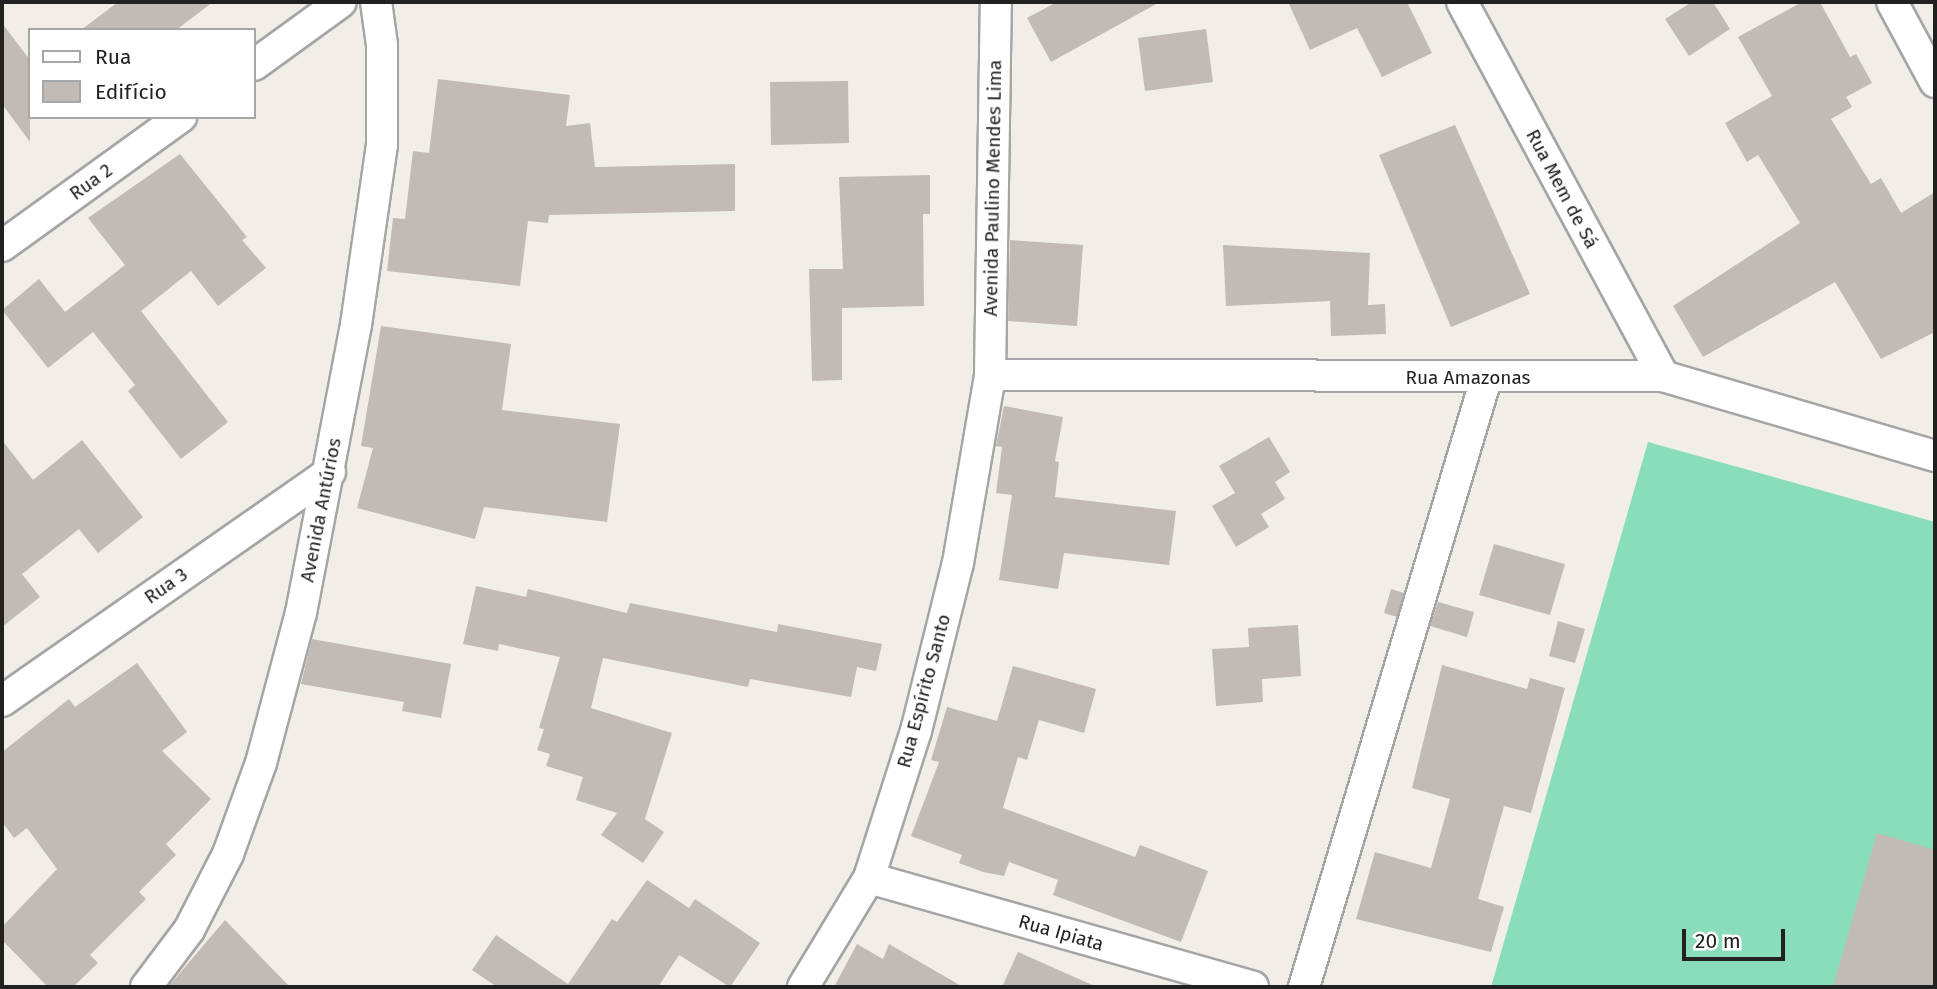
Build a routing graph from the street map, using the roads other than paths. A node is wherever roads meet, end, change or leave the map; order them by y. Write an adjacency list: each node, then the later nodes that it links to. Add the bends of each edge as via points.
1 (341, 2): 6 (street)
2 (376, 2): 14 (street, Avenida Antúrios, via 382,45 382,145)
3 (996, 2): 10 (street, Avenida Paulino Mendes Lima)
4 (1462, 2): 11 (street, Rua Mem de Sá)
5 (1892, 2): 7 (street)
6 (256, 64)
7 (1935, 82)
8 (178, 119): 9 (street, Rua 2)
9 (2, 246)
10 (990, 375): 12 (street, Rua Amazonas); 16 (street, Rua Espírito Santo, via 958,563 916,731)
11 (1663, 376): 12 (street, Rua Amazonas); 13 (street, Rua Amazonas)
12 (1486, 379): 21 (street)
13 (1935, 456)
14 (330, 472): 15 (street, Rua 3); 18 (street, Avenida Antúrios, via 301,613 261,763 238,828 189,930)
15 (2, 701)
16 (869, 878): 17 (street, Rua Ipiata); 19 (street, Rua Espírito Santo)
17 (1220, 983): 20 (street, Rua Ipiata)
18 (146, 987)
19 (803, 987)
20 (1252, 987)
21 (1304, 987)

